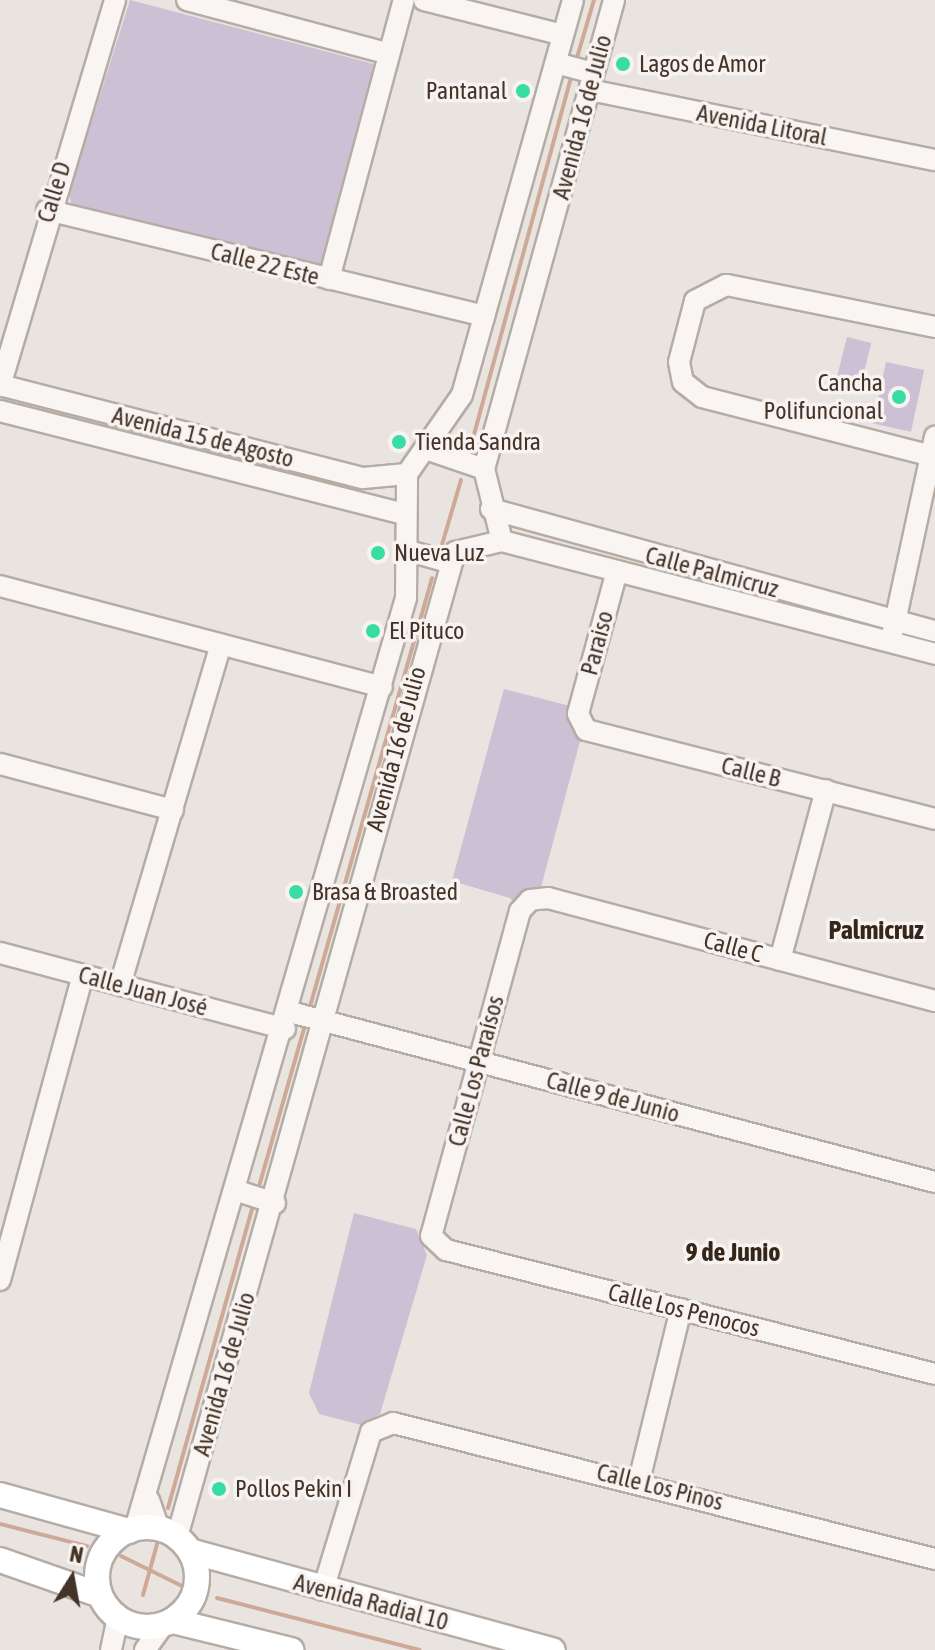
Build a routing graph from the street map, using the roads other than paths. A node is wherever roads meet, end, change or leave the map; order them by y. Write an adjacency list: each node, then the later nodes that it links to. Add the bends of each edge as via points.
1 (115, 0): 11 (street, Calle D)
2 (187, 0): 8 (street)
3 (404, 0): 8 (street)
4 (424, 0): 7 (street)
5 (573, 0): 7 (street, Avenida 16 de Julio)
6 (614, 0): 9 (street, Avenida 16 de Julio)
7 (563, 35): 9 (street, Avenida 16 de Julio)
8 (386, 53): 12 (street)
9 (577, 72): 10 (street, Avenida Litoral); 13 (street, Avenida 16 de Julio); 19 (street, Avenida 16 de Julio)
10 (935, 160)
11 (47, 210): 12 (street, Calle 22 Este); 15 (street, Calle D)
12 (329, 279): 13 (street, Calle 22 Este)
13 (484, 316): 17 (street, Avenida 16 de Julio, via 462,395)
14 (935, 327): 18 (street, via 726,285 695,301 679,362 683,382 702,397)
15 (0, 386): 20 (street, Avenida 15 de Agosto, via 363,478)
16 (0, 411): 22 (street, Avenida 15 de Agosto)
17 (426, 449): 19 (street); 20 (street, Avenida 16 de Julio)
18 (934, 449): 27 (street)
19 (470, 465): 21 (street, Avenida 16 de Julio)
20 (407, 474): 22 (street, Avenida 16 de Julio)
21 (491, 509): 23 (street, Avenida 16 de Julio); 27 (street, Calle Palmicruz)
22 (404, 514): 24 (street, Avenida 16 de Julio)
23 (502, 541): 24 (street, via 469,545); 25 (street, Calle Palmicruz)
24 (433, 558): 32 (street, Avenida 16 de Julio, via 406,598); 38 (street, Avenida 16 de Julio)
25 (617, 571): 29 (street, Calle Palmicruz); 33 (street, Paraiso)
26 (0, 586): 30 (street)
27 (897, 621): 28 (street, Calle Palmicruz); 29 (street)
28 (935, 631)
29 (887, 642): 31 (street, Calle Palmicruz)
30 (221, 645): 32 (street); 36 (street)
31 (935, 654)
32 (382, 687): 38 (street, Avenida 16 de Julio)
33 (578, 714): 35 (street, Calle B, via 586,730)
34 (0, 764): 36 (street)
35 (826, 790): 37 (street, Calle B); 41 (street)
36 (173, 810): 43 (street)
37 (935, 819)
38 (343, 887): 45 (street, Avenida 16 de Julio); 45 (street, Avenida 16 de Julio)
39 (530, 900): 41 (street, Calle C, via 548,898); 46 (street, Calle Los Paraísos, via 520,911)
40 (0, 953): 42 (street, Calle Juan José)
41 (780, 960): 44 (street, Calle C)
42 (83, 975): 43 (street, Calle Juan José); 50 (street)
43 (120, 985): 45 (street, Calle Juan José)
44 (935, 1001)
45 (302, 1018): 46 (street, Calle 9 de Junio); 48 (street, Avenida 16 de Julio); 48 (street, Avenida 16 de Julio)
46 (479, 1062): 47 (street, Calle 9 de Junio); 49 (street, Calle Los Paraísos)
47 (935, 1182)
48 (256, 1197): 53 (street, Avenida 16 de Julio); 53 (street, Avenida 16 de Julio)
49 (434, 1245): 51 (street, Calle Los Penocos)
50 (0, 1280)
51 (681, 1309): 52 (street, Calle Los Penocos); 54 (street)
52 (935, 1374)
53 (179, 1463): 56 (street, Avenida 16 de Julio); 56 (street, Avenida 16 de Julio, via 149,1500)
54 (639, 1481): 57 (street, Calle Los Pinos); 59 (street, Calle Los Pinos, via 384,1423 371,1432)
55 (0, 1495): 56 (main road, Avenida Radial 10)
56 (158, 1535): 59 (main road, Avenida Radial 10); 60 (main road, via 105,1550); 61 (main road, via 194,1597)
57 (935, 1559)
58 (0, 1560): 60 (main road)
59 (323, 1590): 64 (main road, Avenida Radial 10)
60 (100, 1595): 61 (main road)
61 (147, 1632): 62 (street); 63 (main road)
62 (111, 1650)
63 (291, 1650)
64 (553, 1650)

